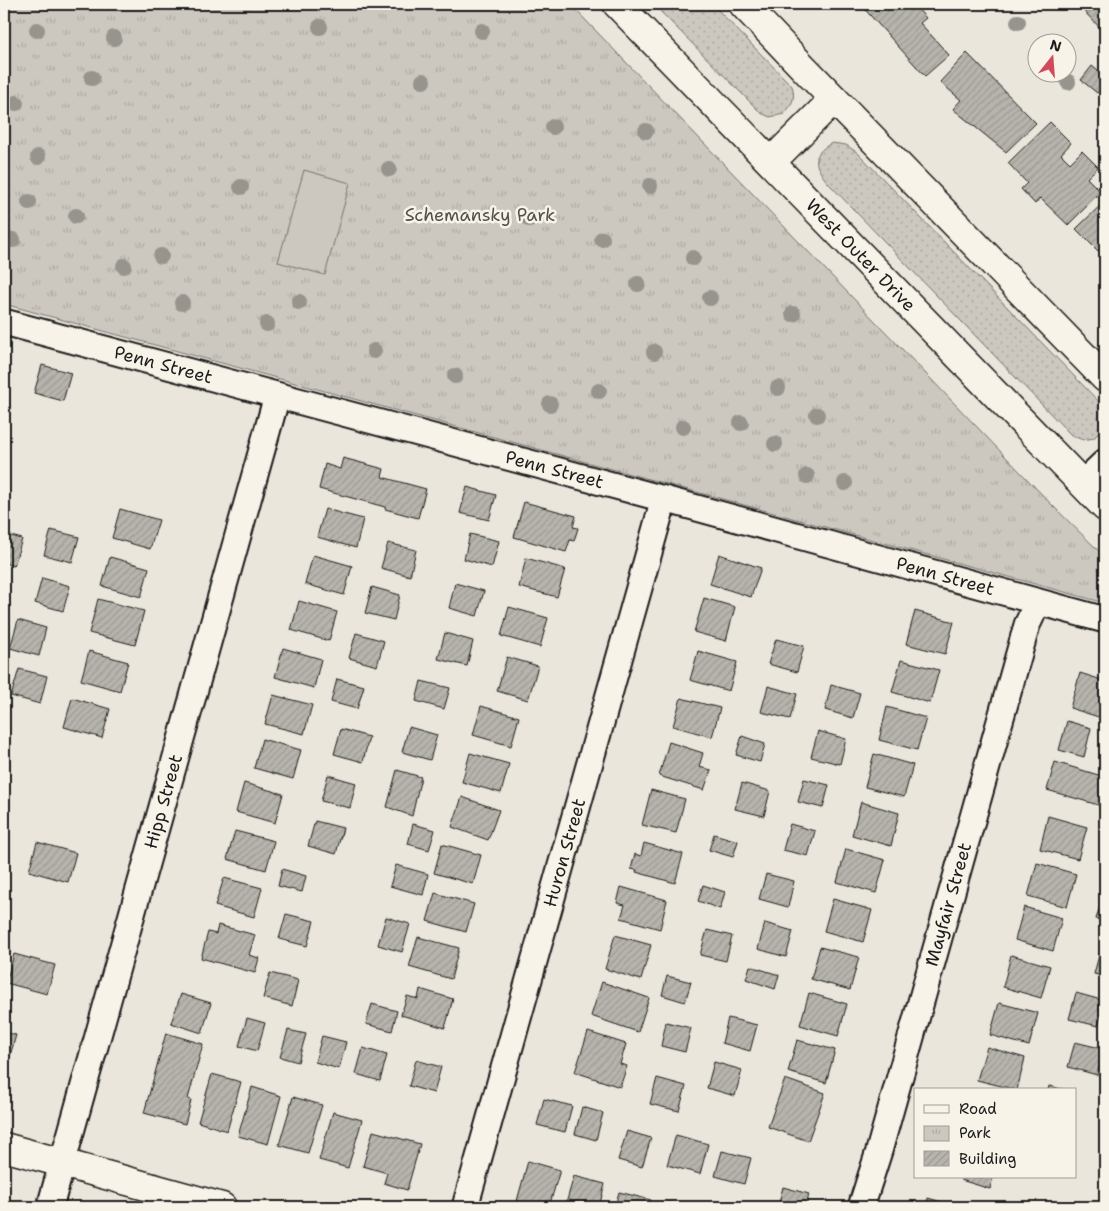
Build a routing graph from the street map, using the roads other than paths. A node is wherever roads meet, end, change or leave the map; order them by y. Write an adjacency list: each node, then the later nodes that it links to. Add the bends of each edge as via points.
1 (617, 4): 4 (main road, West Outer Drive)
2 (743, 4): 3 (main road)
3 (834, 99): 4 (main road); 6 (main road)
4 (771, 162): 9 (main road, West Outer Drive)
5 (4, 322): 7 (street, Penn Street)
6 (1105, 378)
7 (277, 396): 10 (street, Penn Street); 15 (street, Hipp Street)
8 (1105, 462): 9 (street)
9 (1083, 483): 11 (main road, West Outer Drive)
10 (664, 499): 12 (street, Penn Street); 18 (street, Huron Street)
11 (1105, 507)
12 (1038, 602): 13 (street, Penn Street); 19 (street, Mayfair Street, via 1026,625)
13 (1105, 620)
14 (4, 1147): 15 (main road)
15 (62, 1163): 16 (street, Hipp Street); 17 (main road)
16 (50, 1207)
17 (222, 1207)
18 (465, 1207)
19 (861, 1207)

